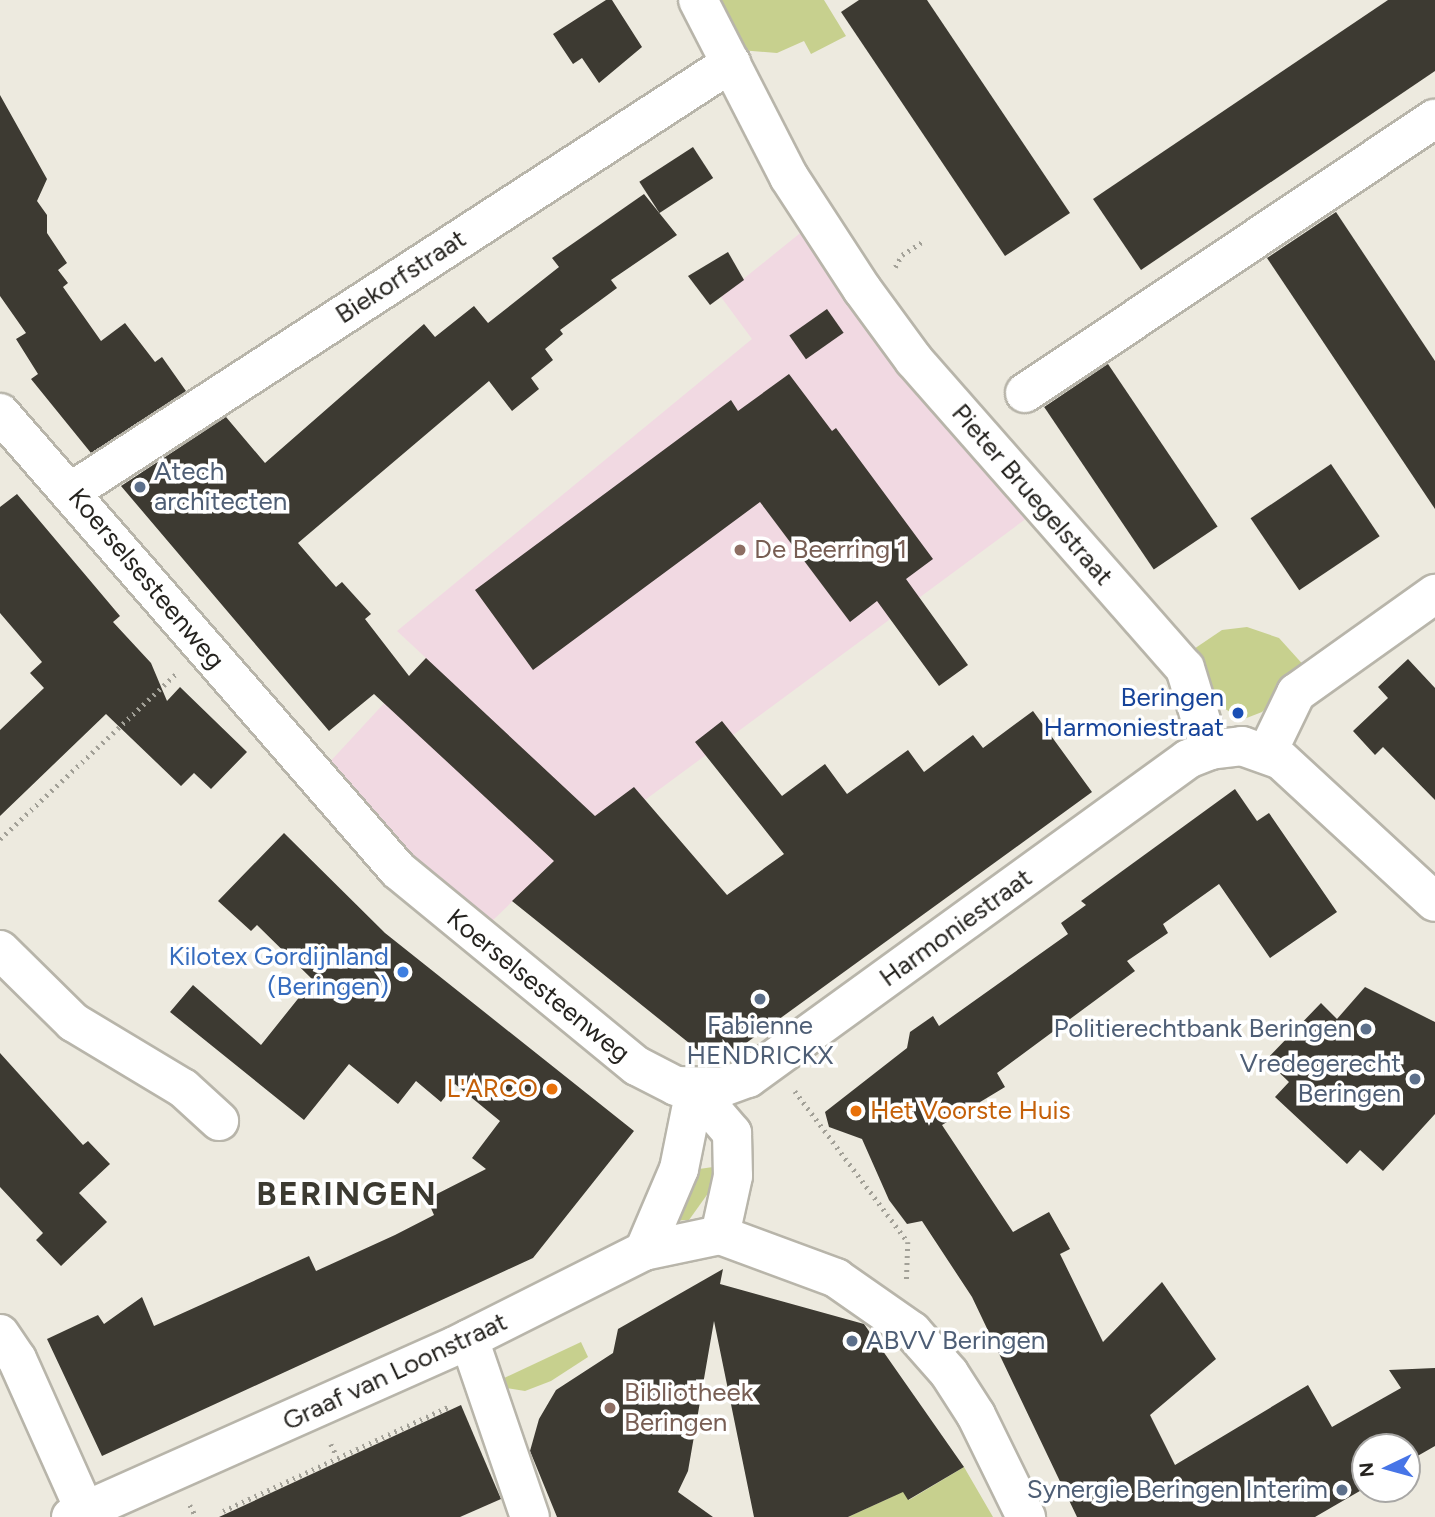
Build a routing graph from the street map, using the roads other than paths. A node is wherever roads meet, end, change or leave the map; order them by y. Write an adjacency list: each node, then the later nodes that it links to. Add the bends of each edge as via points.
1 (698, 0): 2 (street, Pieter Bruegelstraat)
2 (731, 63): 6 (street, Biekorfstraat); 8 (street, Pieter Bruegelstraat, via 789,177 906,350 1185,668)
3 (1435, 119): 4 (street)
4 (1025, 393)
5 (0, 414): 6 (street, Koerselsesteenweg)
6 (72, 491): 12 (street, Koerselsesteenweg, via 398,870 637,1066)
7 (1435, 594): 9 (street, via 1296,693)
8 (1210, 750): 9 (street, via 1242,746); 12 (street, Harmoniestraat, via 1188,760 774,1061 748,1078)
9 (1267, 752): 10 (street)
10 (1435, 902)
11 (0, 950): 13 (street, via 73,1021 183,1088)
12 (695, 1090): 14 (street, Koerselsesteenweg, via 732,1133 733,1176); 15 (street, via 679,1169)
13 (219, 1121)
14 (720, 1235): 15 (street, Graaf van Loonstraat); 20 (street, via 836,1278 905,1326 949,1373 976,1415)
15 (644, 1251): 17 (street, Graaf van Loonstraat)
16 (0, 1334): 18 (street, via 18,1359)
17 (469, 1339): 18 (street, Graaf van Loonstraat); 19 (street)
18 (78, 1514)
19 (530, 1517)
20 (1026, 1517)

